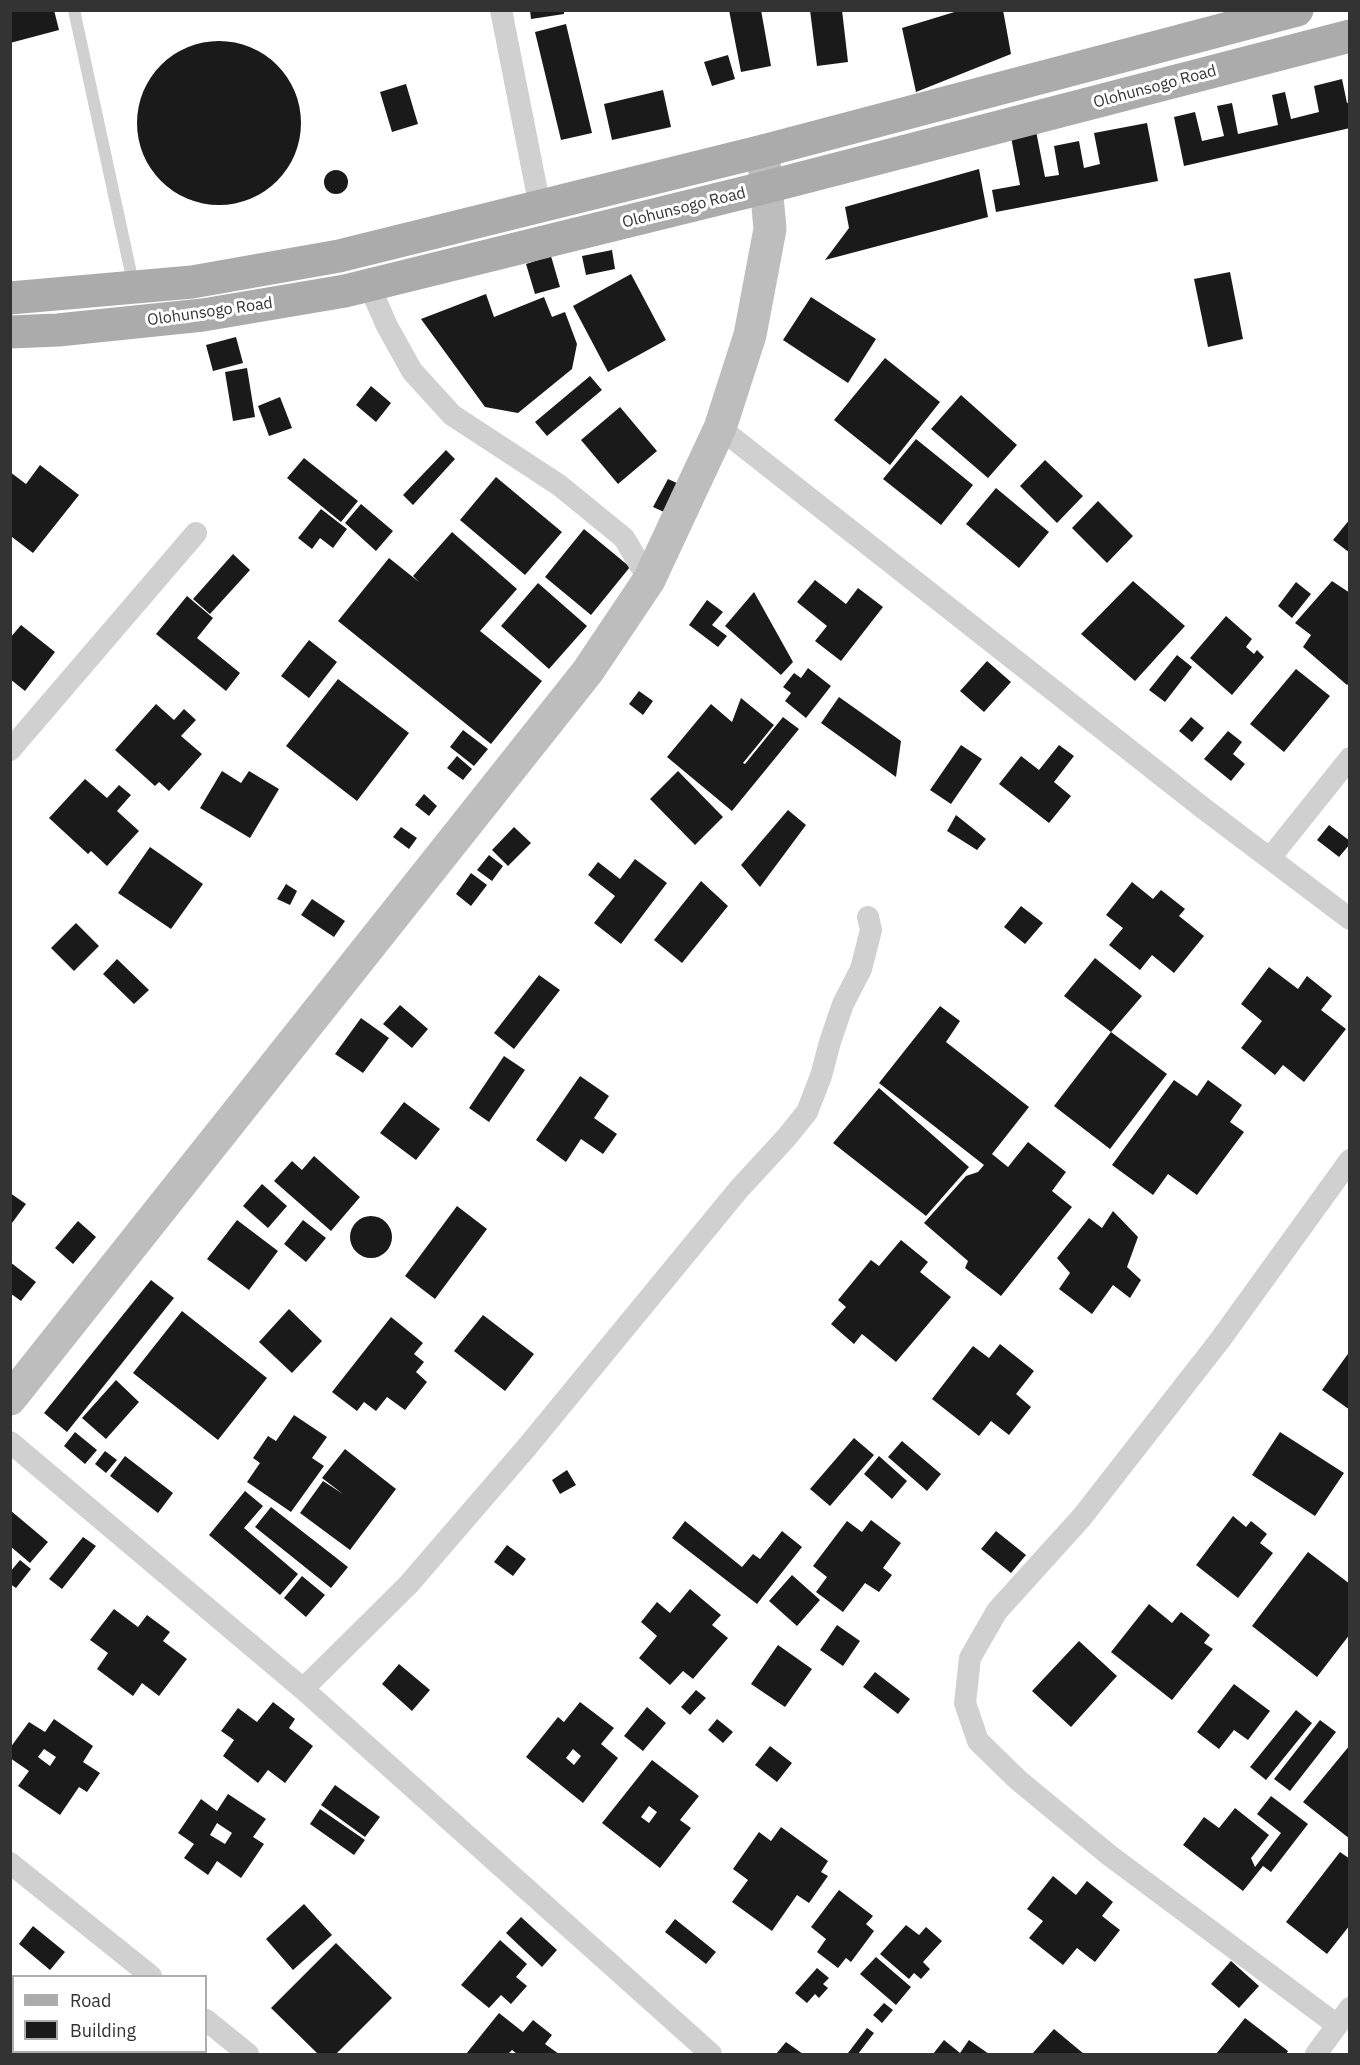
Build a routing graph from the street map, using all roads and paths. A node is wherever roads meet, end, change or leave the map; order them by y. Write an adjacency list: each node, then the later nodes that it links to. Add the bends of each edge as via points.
1 (74, 10): 9 (lane)
2 (501, 10): 7 (street)
3 (1297, 10): 5 (main road, Olohunsogo Road)
4 (1350, 36): 6 (main road, Olohunsogo Road)
5 (763, 151): 6 (street); 7 (main road, Olohunsogo Road)
6 (767, 187): 8 (main road, Olohunsogo Road); 12 (street, via 770,229 750,335)
7 (540, 207): 9 (main road, Olohunsogo Road, via 339,256)
8 (369, 285): 11 (main road, Olohunsogo Road, via 203,315); 14 (street, via 412,371 452,415 559,485 624,538)
9 (135, 288): 10 (main road, Olohunsogo Road)
10 (10, 298)
11 (10, 332)
12 (720, 428): 14 (street); 17 (street)
13 (196, 533): 15 (street)
14 (649, 580): 21 (street, via 588,670)
15 (10, 750)
16 (1350, 758): 17 (street)
17 (1269, 858): 19 (street)
18 (868, 917): 23 (street, via 871,930 861,969 843,1004 807,1112 409,1584)
19 (1350, 919)
20 (1350, 1160): 26 (street, via 1220,1340 1082,1517 997,1611 970,1658 965,1703 978,1741 1109,1856)
21 (10, 1399)
22 (10, 1442): 23 (street)
23 (303, 1689): 29 (street)
24 (10, 1863): 25 (street)
25 (149, 1975)
26 (1343, 2016): 30 (street)
27 (207, 2021): 28 (street)
28 (248, 2055)
29 (711, 2055)
30 (1316, 2055)

